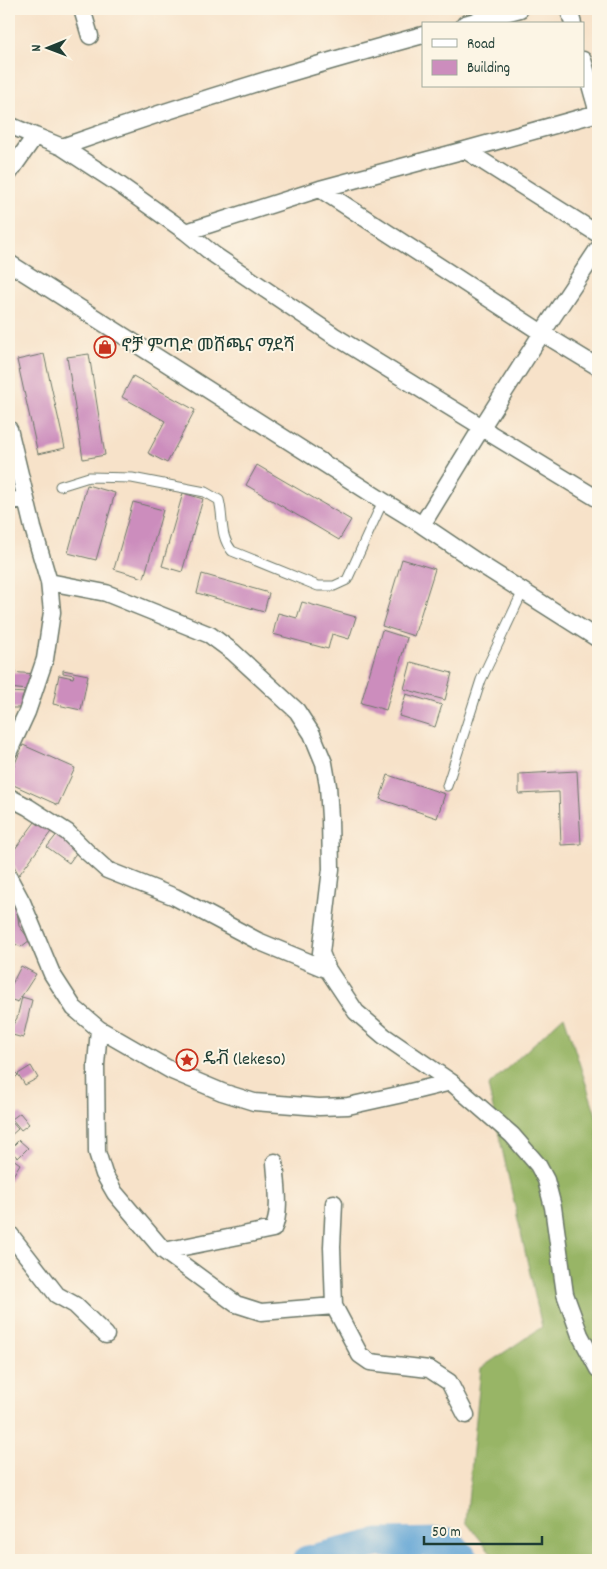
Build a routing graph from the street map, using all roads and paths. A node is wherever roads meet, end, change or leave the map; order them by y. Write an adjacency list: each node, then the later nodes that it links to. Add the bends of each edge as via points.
1 (82, 9): 7 (street)
2 (520, 9): 4 (street)
3 (569, 9): 5 (street)
4 (472, 22)
5 (573, 22)
6 (422, 35): 12 (street, via 301,70)
7 (90, 36)
8 (584, 64): 9 (street)
9 (598, 113): 13 (street)
10 (9, 125): 11 (street)
11 (35, 136): 12 (street); 14 (street)
12 (62, 148): 16 (street)
13 (465, 150): 15 (street); 17 (street)
14 (9, 173)
15 (320, 189): 16 (street); 20 (street)
16 (186, 232): 22 (street, via 213,254 334,335)
17 (598, 234)
18 (598, 249): 20 (street)
19 (9, 263): 28 (street)
20 (542, 333): 21 (street); 22 (street)
21 (598, 367)
22 (482, 427): 26 (street); 29 (street)
23 (9, 429): 25 (street)
24 (60, 486): 28 (lane, via 89,477 132,478 206,492 219,500 223,535 232,551 318,586 334,586 347,580)
25 (26, 499): 27 (street); 30 (street)
26 (598, 499)
27 (9, 501)
28 (382, 501): 29 (street)
29 (422, 525): 31 (street)
30 (49, 582): 33 (street, via 52,612 45,659 27,712); 37 (street, via 106,593 210,635 297,711 315,741 324,763 328,786 331,869 321,952)
31 (523, 590): 32 (street); 34 (lane, via 481,680)
32 (598, 639)
33 (9, 751)
34 (448, 786)
35 (9, 797): 37 (street, via 67,832 107,870 175,897 258,941)
36 (9, 878): 38 (street, via 52,974 74,1008)
37 (328, 970): 39 (street, via 356,1012 384,1036)
38 (99, 1029): 39 (street, via 172,1071 254,1102 348,1106); 43 (street, via 97,1152 115,1193)
39 (450, 1082): 46 (street, via 512,1135 538,1165 546,1180 553,1207 564,1294 580,1335)
40 (275, 1162): 43 (street, via 278,1202 277,1223 273,1229)
41 (334, 1203): 44 (street)
42 (9, 1233): 45 (street, via 57,1295 75,1305)
43 (164, 1250): 44 (street, via 236,1304 248,1309 261,1312)
44 (334, 1306): 47 (street, via 360,1355 370,1362 429,1369 449,1382)
45 (106, 1335)
46 (598, 1368)
47 (466, 1415)

